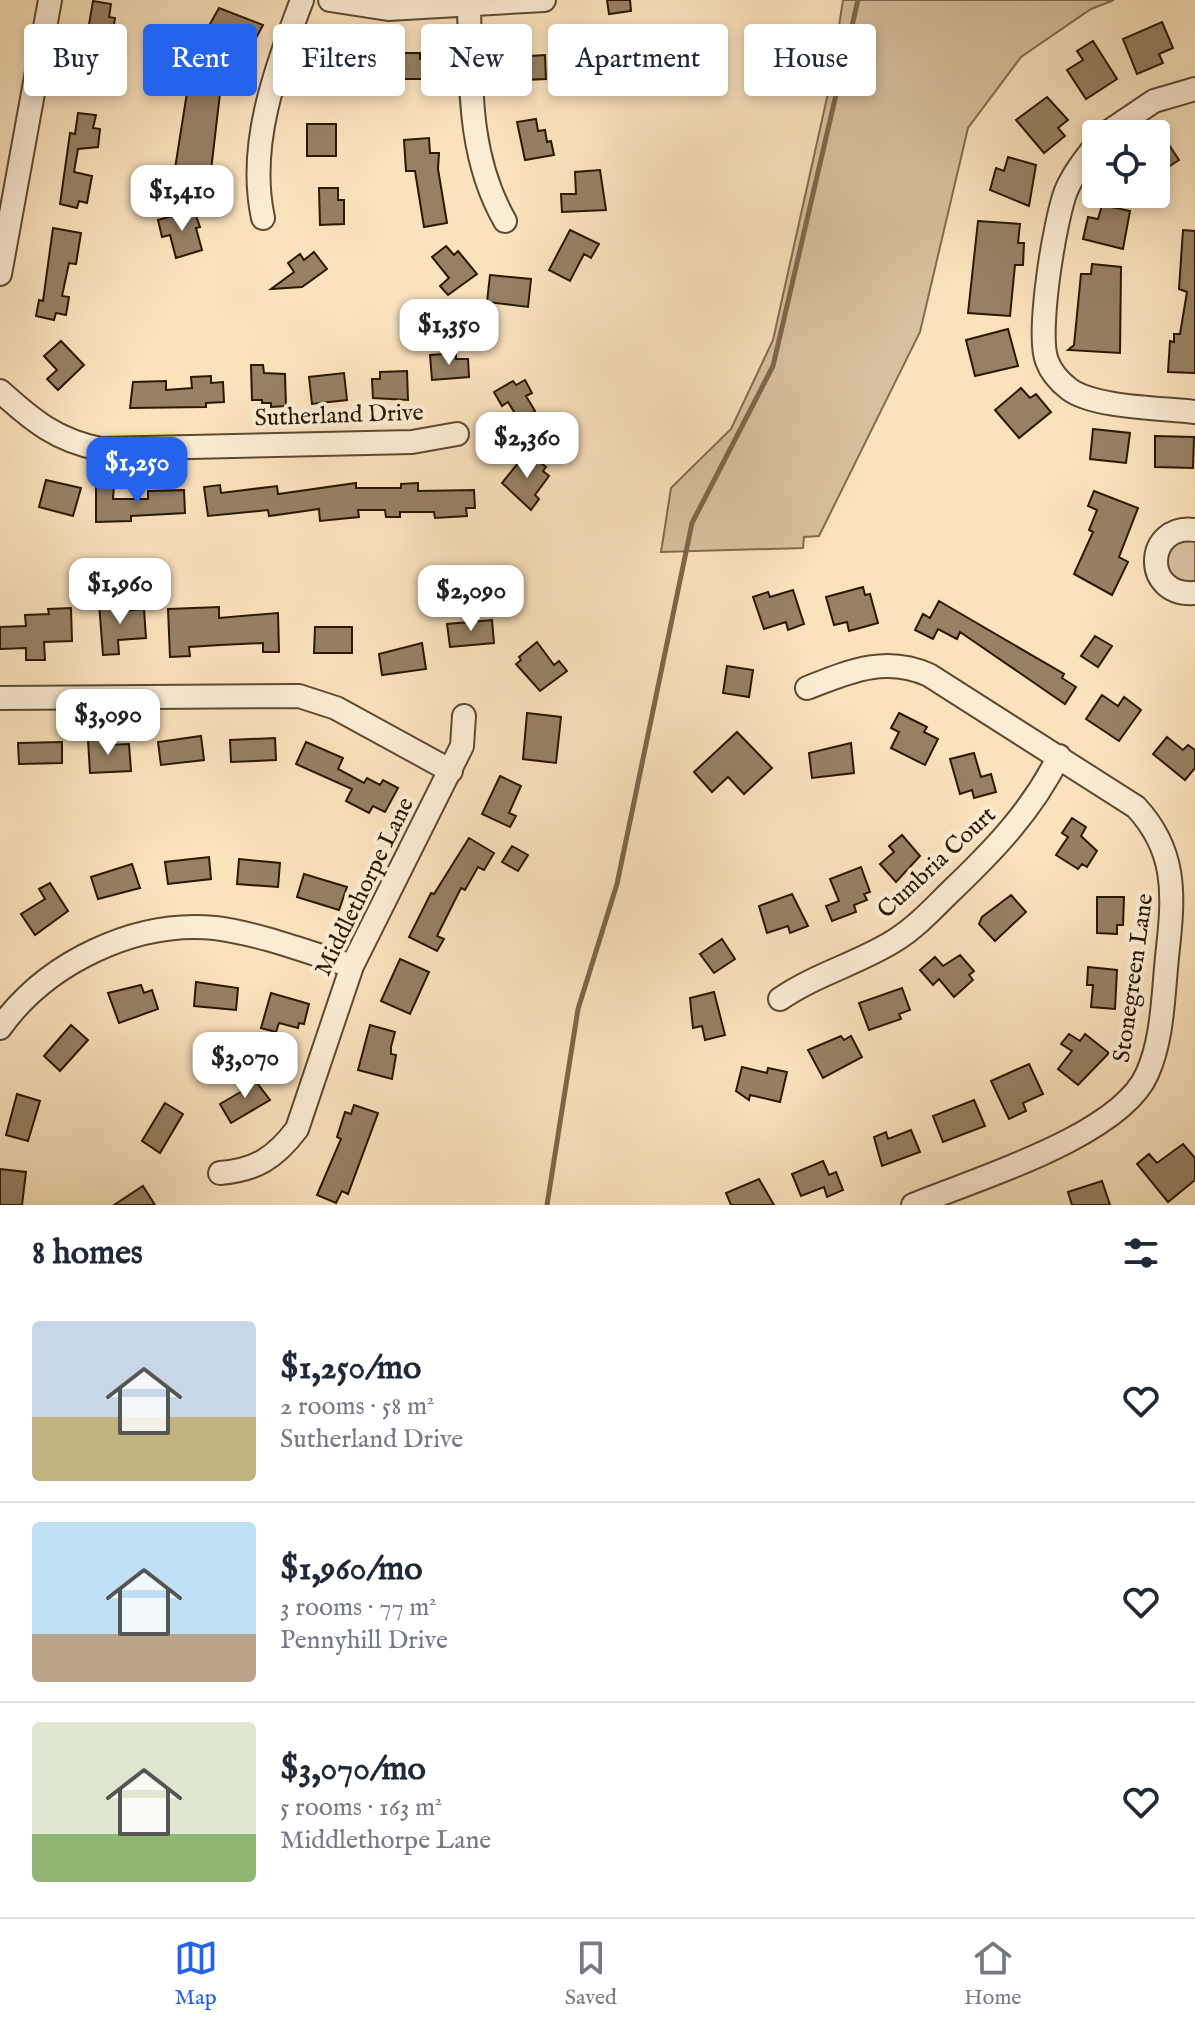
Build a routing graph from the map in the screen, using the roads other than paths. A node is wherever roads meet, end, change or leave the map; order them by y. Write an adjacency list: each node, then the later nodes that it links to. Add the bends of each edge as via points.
1 (50, 0): 11 (street)
2 (302, 0): 9 (street, via 261,138 258,181)
3 (330, 0): 5 (street, via 388,9)
4 (544, 0): 5 (street)
5 (469, 7): 10 (street, via 472,114 480,162)
6 (1195, 89): 7 (street, via 1154,101)
7 (1126, 120)
8 (1082, 166): 13 (street, via 1066,190 1059,219 1044,318 1046,359 1057,378 1088,399)
9 (263, 218)
10 (505, 221)
11 (0, 274)
12 (0, 391): 14 (street, Sutherland Drive, via 48,432 101,449 412,442)
13 (1195, 412)
14 (457, 434)
15 (1195, 530): 16 (street, via 1167,537 1156,555 1166,585)
16 (1195, 593)
17 (807, 688): 20 (street, Stonegreen Lane, via 882,664 916,670)
18 (0, 698): 21 (street, via 299,696 336,708)
19 (464, 716): 21 (street, Middlethorpe Lane, via 462,746)
20 (1059, 756): 23 (street, Cumbria Court, via 1015,827 913,927 876,951 808,979); 26 (street, Stonegreen Lane, via 1136,807 1156,831 1168,858 1173,904 1150,1066 1130,1101 1098,1127)
21 (451, 771): 22 (street, Middlethorpe Lane)
22 (352, 966): 24 (street, via 242,932 159,931 98,949 69,964 20,1003); 25 (street, Middlethorpe Lane, via 297,1129 265,1163)
23 (780, 999)
24 (0, 1028)
25 (220, 1173)
26 (913, 1205)

